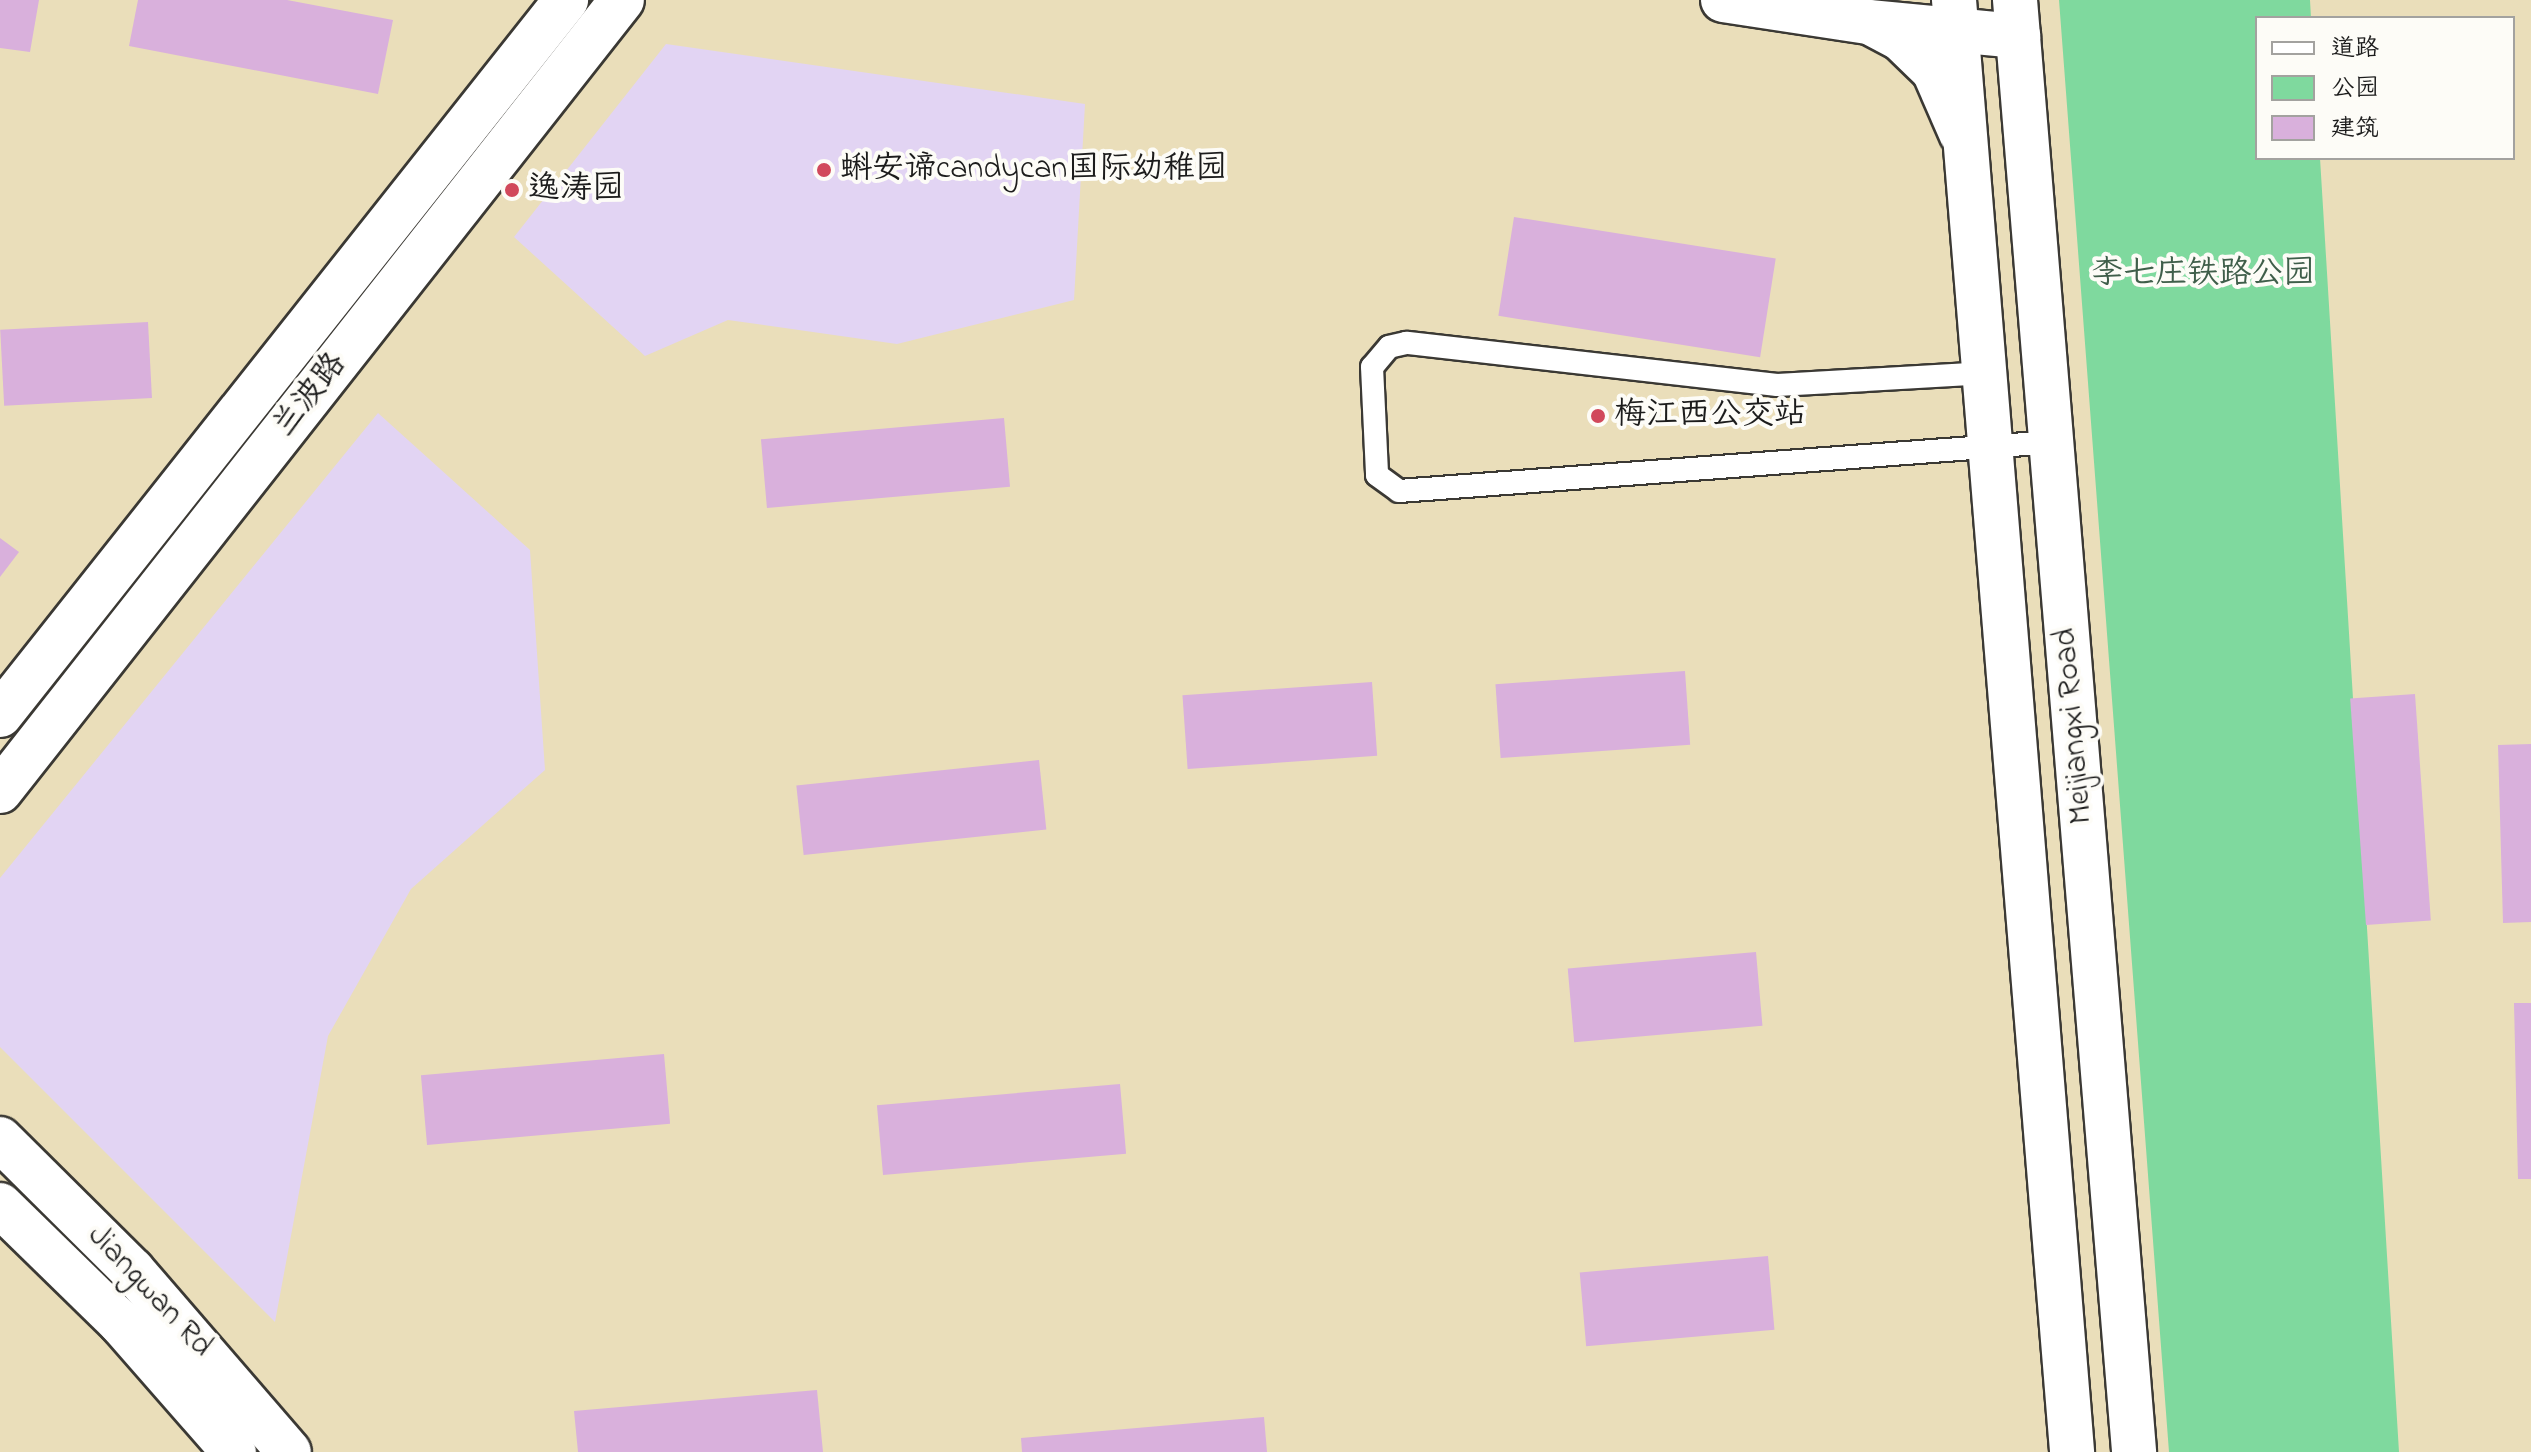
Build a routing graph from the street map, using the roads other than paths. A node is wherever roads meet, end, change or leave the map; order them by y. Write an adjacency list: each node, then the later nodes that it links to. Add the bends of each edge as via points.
1 (566, 0): 10 (main road, 兰波路)
2 (622, 0): 11 (main road, 兰波路)
3 (1723, 0): 5 (main road)
4 (1974, 16): 5 (main road); 6 (main road, Meijiangxi Road); 8 (main road, Meijiangxi Road, via 2028,137)
5 (1869, 22): 6 (main road, via 1901,39 1934,71)
6 (1967, 147): 7 (main road, Meijiangxi Road)
7 (1987, 373): 9 (main road, Meijiangxi Road); 9 (lane, via 1777,385 1406,343 1379,355 1369,383 1377,475 1399,491)
8 (2052, 442): 9 (lane); 17 (main road, Meijiangxi Road)
9 (1990, 445): 16 (main road, Meijiangxi Road)
10 (0, 715)
11 (0, 791)
12 (0, 1139): 15 (main road, Jiangwan Rd, via 132,1270)
13 (0, 1205): 14 (main road, Jiangwan Rd, via 120,1322)
14 (234, 1452)
15 (289, 1452)
16 (2072, 1452)
17 (2134, 1452)

